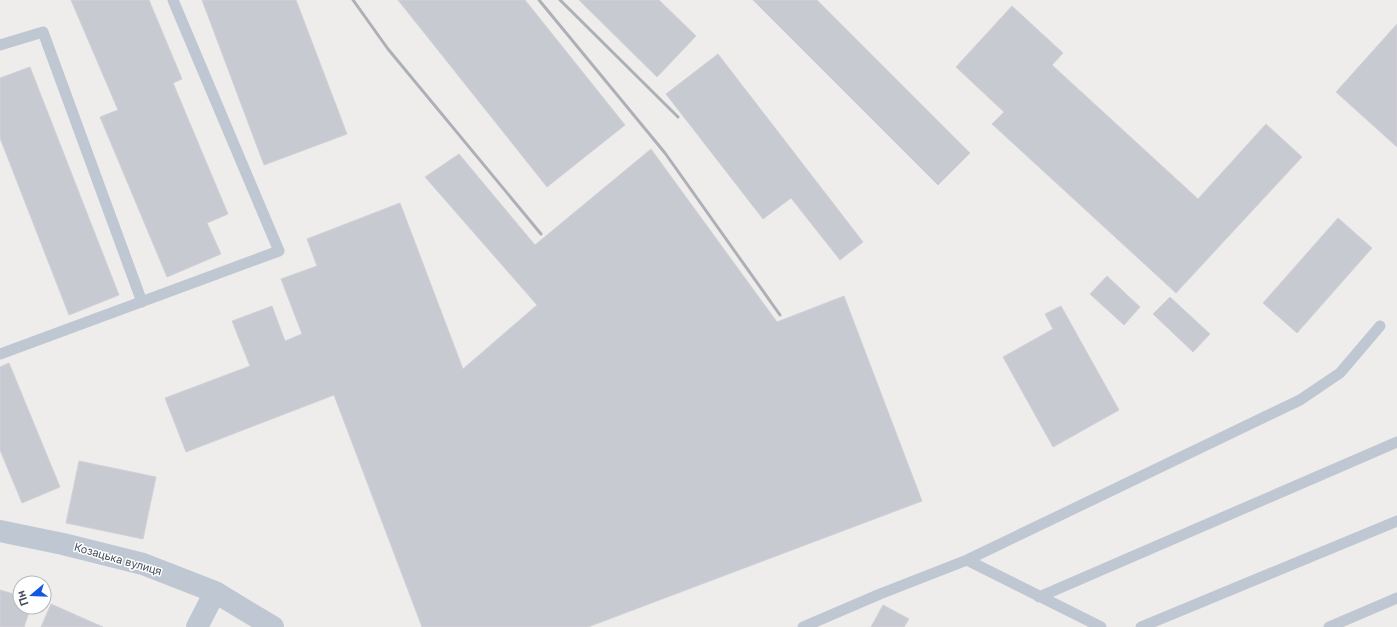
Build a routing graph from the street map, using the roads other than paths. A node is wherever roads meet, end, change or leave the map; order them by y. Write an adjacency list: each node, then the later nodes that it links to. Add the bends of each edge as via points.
1 (173, 0): 3 (lane, via 279,251)
2 (0, 45): 3 (lane, via 43,32)
3 (142, 302): 5 (lane)
4 (1380, 326): 9 (lane, via 1340,373 1300,400)
5 (0, 354)
6 (1397, 442): 11 (lane)
7 (1397, 521): 17 (lane)
8 (0, 531): 10 (street, Козацька вулиця, via 143,564)
9 (967, 560): 11 (lane); 15 (lane)
10 (215, 592): 13 (street); 14 (street, Козацька вулиця)
11 (1038, 597): 16 (lane)
12 (1397, 598): 18 (lane)
13 (197, 627)
14 (273, 627)
15 (803, 627)
16 (1101, 627)
17 (1141, 627)
18 (1329, 627)

